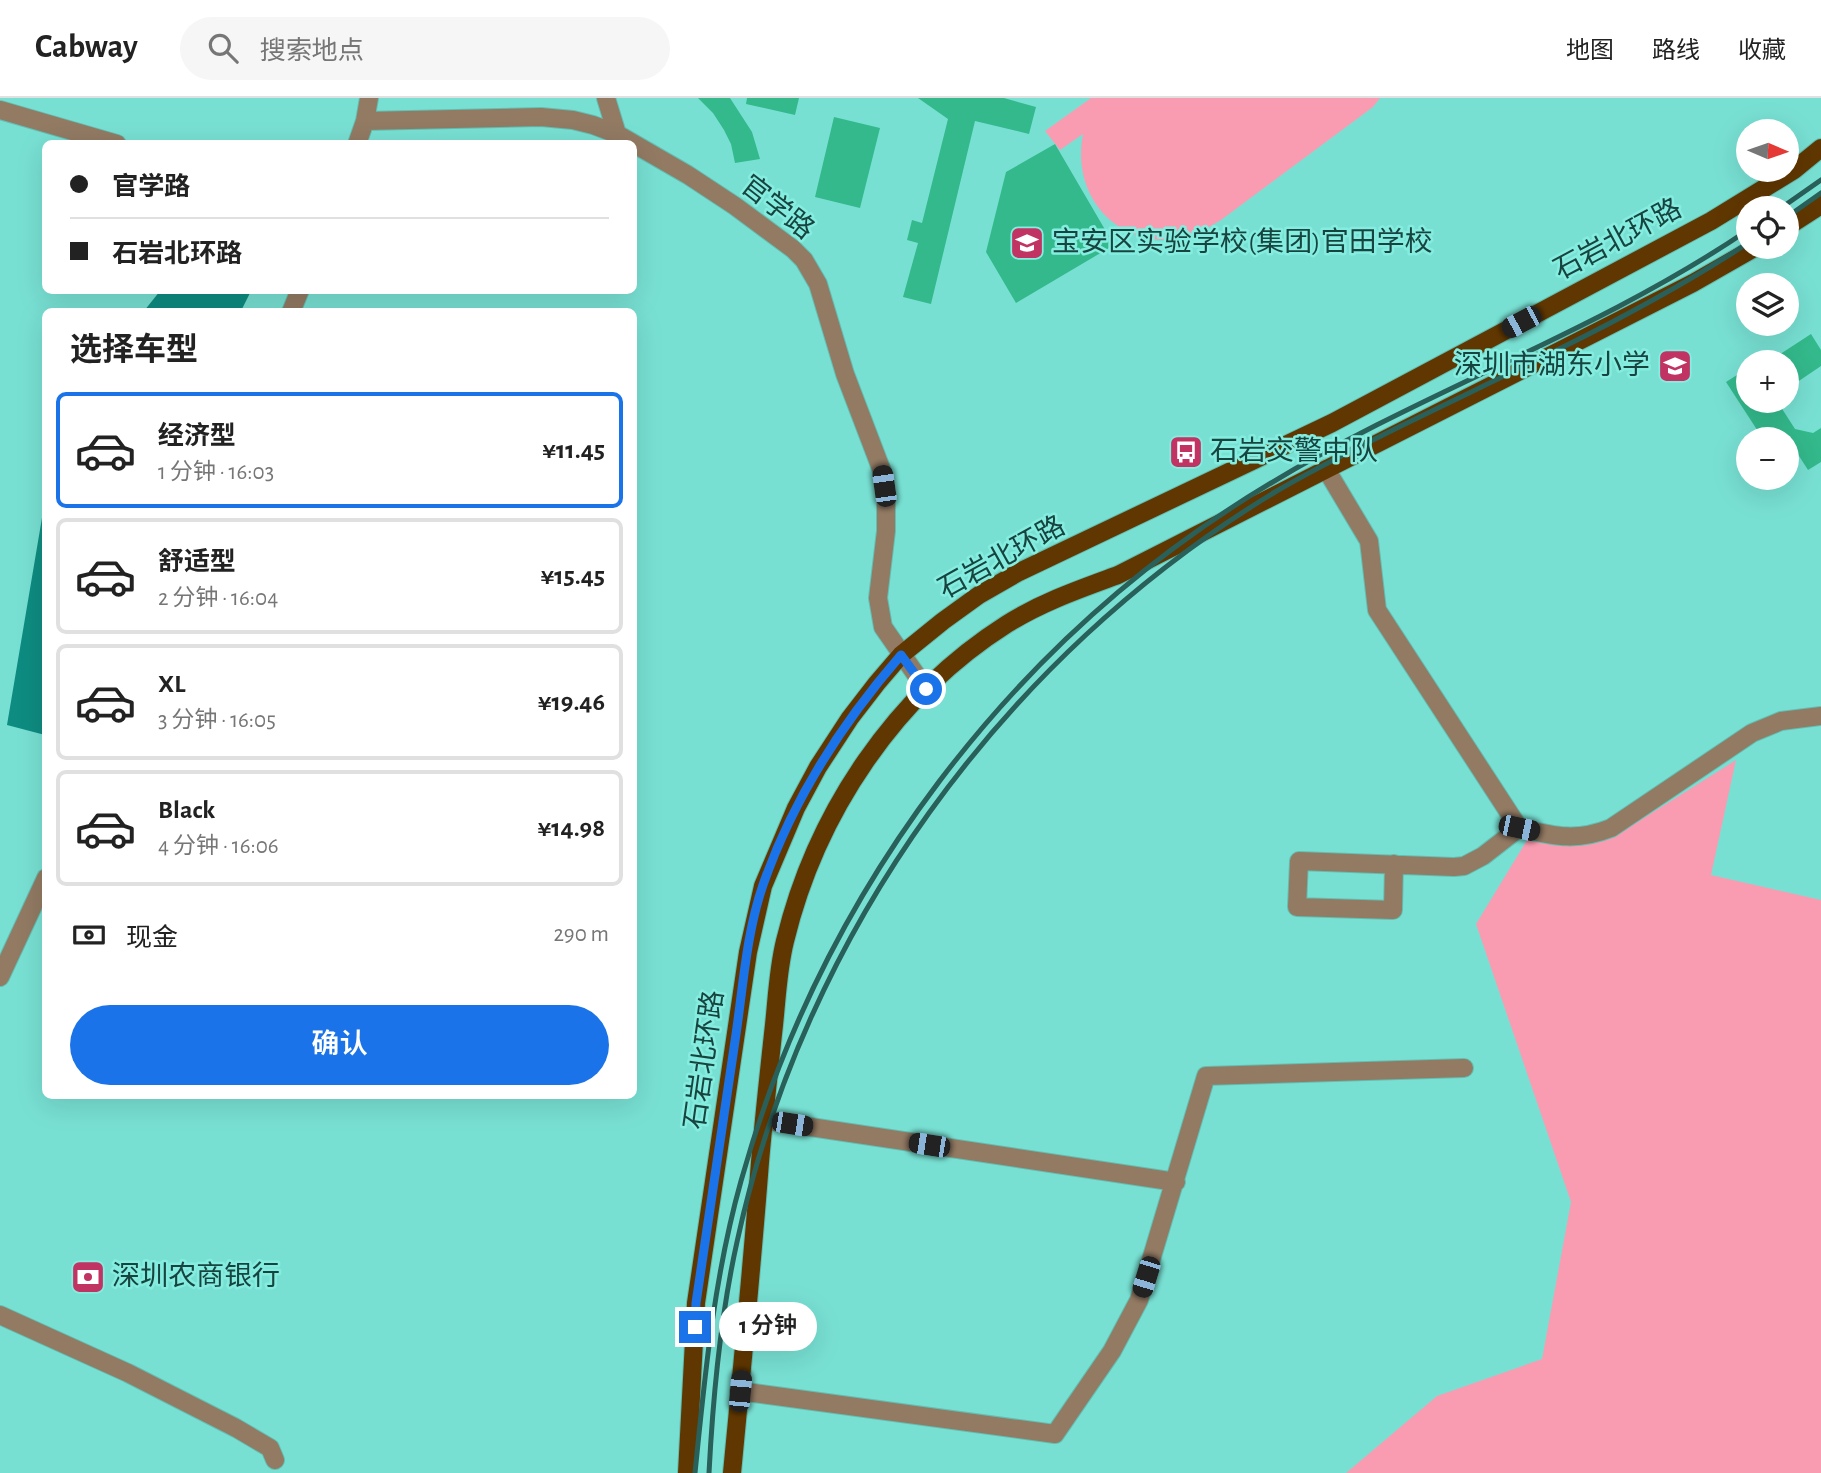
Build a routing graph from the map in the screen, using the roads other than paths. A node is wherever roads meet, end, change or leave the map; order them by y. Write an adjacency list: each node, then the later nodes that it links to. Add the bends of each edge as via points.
1 (369, 98): 4 (street)
2 (606, 98): 5 (street)
3 (0, 110): 6 (street)
4 (365, 121): 5 (street, 官学路, via 541,117 573,120); 7 (street)
5 (617, 134): 8 (street, 官学路)
6 (103, 140)
7 (358, 140)
8 (627, 140)
9 (637, 146): 15 (street, 官学路, via 735,206 793,249 812,272 882,471 886,531 878,598 883,627)
10 (1821, 148): 15 (main road, 石岩北环路, via 1711,221 1370,403 1019,572 979,595)
11 (1821, 205): 12 (main road)
12 (1799, 219)
13 (1736, 258): 14 (main road)
14 (1326, 469): 16 (main road, via 1118,575 1050,601 1009,623 969,650); 18 (street, via 1369,541 1377,610)
15 (901, 655): 16 (street, 官学路); 28 (main road, 石岩北环路, via 818,767 763,886 748,951 696,1303)
16 (926, 689): 23 (main road, via 882,737 853,780 809,866 784,944)
17 (1821, 716): 18 (street, via 1782,721 1752,733 1595,835 1561,837)
18 (1519, 828): 19 (street, via 1464,866)
19 (1394, 864): 19 (street, via 1393,909 1297,907 1299,861)
20 (42, 887): 21 (street)
21 (0, 977)
22 (1464, 1068): 24 (street, via 1206,1076)
23 (764, 1120): 24 (street); 26 (main road)
24 (1176, 1182): 26 (street, via 1139,1300 1112,1352 1055,1434)
25 (0, 1315): 27 (street, via 236,1429 270,1448)
26 (740, 1391): 29 (main road)
27 (275, 1460)
28 (687, 1473)
29 (732, 1473)

